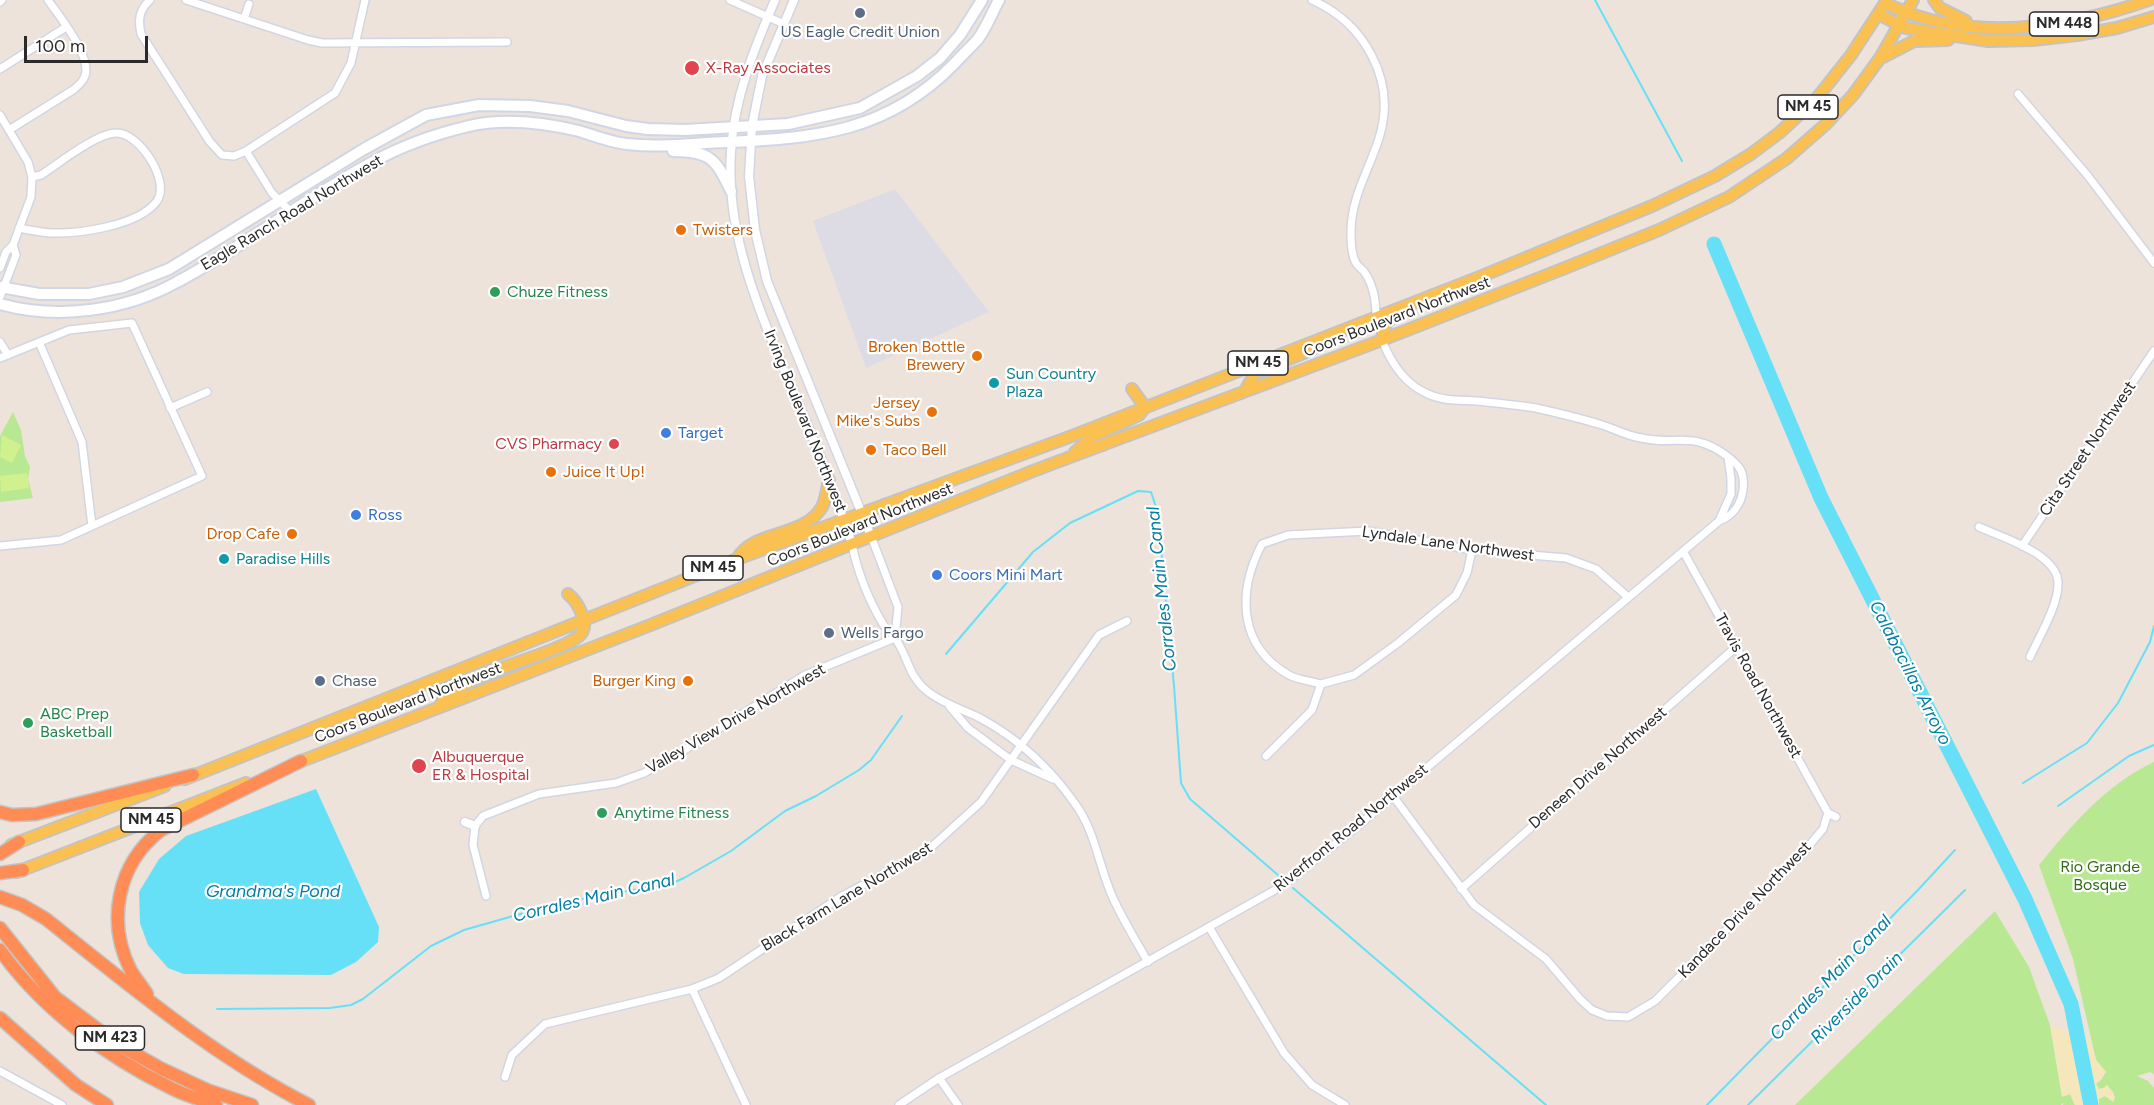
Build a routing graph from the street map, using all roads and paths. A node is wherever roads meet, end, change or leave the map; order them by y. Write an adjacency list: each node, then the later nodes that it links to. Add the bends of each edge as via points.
1 (48, 0): 24 (street)
2 (186, 0): 20 (street)
3 (364, 0): 26 (street)
4 (730, 0): 18 (street)
5 (775, 0): 18 (street, Irving Boulevard Northwest)
6 (794, 0): 21 (street, Irving Boulevard Northwest)
7 (982, 0): 32 (main road, Eagle Ranch Road Northwest, via 940,58 887,94 860,108 820,118)
8 (999, 0): 36 (main road, Eagle Ranch Road Northwest, via 979,38 934,83 896,109 840,131)
9 (1312, 0): 52 (street, via 1336,13 1356,31 1375,62 1382,88 1382,129 1358,189 1351,240 1356,265 1366,274 1374,292)
10 (1913, 0): 16 (main road, NM 45)
11 (1934, 0): 23 (main road, via 1950,15)
12 (2149, 0): 23 (main road, NM 448, via 2061,24)
13 (145, 1): 38 (street, via 140,13 141,34 210,142 222,155)
14 (1886, 1): 16 (main road, NM 448); 17 (main road, NM 45)
15 (249, 4): 20 (street)
16 (1906, 13): 22 (main road, NM 45); 23 (main road, NM 448)
17 (1878, 14): 22 (main road, NM 448); 45 (main road, Coors Boulevard Northwest / NM 45, via 1817,98 1779,133 1715,176)
18 (767, 17): 21 (street); 33 (street, Irving Boulevard Northwest, via 746,72)
19 (2154, 17): 25 (main road, NM 448, via 2061,38)
20 (243, 19): 26 (street, via 322,43)
21 (784, 24): 32 (street, Irving Boulevard Northwest, via 762,76)
22 (1900, 26): 25 (main road, NM 448); 28 (main road, NM 45)
23 (1977, 26)
24 (66, 27): 29 (street); 34 (street, via 84,56 86,75 81,84)
25 (1988, 41): 28 (main road, via 1914,41)
26 (356, 42): 27 (street); 38 (street, via 351,63 335,93)
27 (507, 42)
28 (1880, 58): 53 (main road, Coors Boulevard Northwest / NM 45, via 1826,124 1786,159 1729,197 1659,230)
29 (0, 69)
30 (2019, 94): 48 (street)
31 (0, 115): 34 (street)
32 (752, 126): 33 (main road, Eagle Ranch Road Northwest); 36 (street, Irving Boulevard Northwest)
33 (734, 127): 37 (street, Irving Boulevard Northwest); 41 (main road, Eagle Ranch Road Northwest, via 648,129 548,108 479,105 426,116)
34 (9, 129): 39 (street)
35 (606, 140): 37 (main road, Eagle Ranch Road Northwest, via 640,145); 40 (main road, via 629,150 701,153 719,166); 42 (main road, Eagle Ranch Road Northwest, via 549,126 471,125 426,138 372,162)
36 (750, 141): 37 (main road, Eagle Ranch Road Northwest); 66 (street, Irving Boulevard Northwest, via 749,187 767,281)
37 (732, 142): 40 (street, Irving Boulevard Northwest)
38 (246, 151): 41 (street)
39 (32, 177): 43 (street, via 31,197); 43 (street, via 107,134 117,133 136,141 160,178 161,188 152,207 112,225 83,232 48,233)
40 (731, 191): 65 (street, Irving Boulevard Northwest, via 748,276)
41 (280, 201): 42 (street); 50 (main road, Eagle Ranch Road Northwest, via 169,269 123,287 62,295)
42 (291, 212): 51 (main road, Eagle Ranch Road Northwest, via 176,283 134,300 66,312)
43 (18, 228): 44 (street)
44 (13, 245): 46 (street); 47 (street)
45 (1556, 245): 52 (main road, Coors Boulevard Northwest / NM 45); 53 (main road, via 1527,262 1392,317 1385,324)
46 (3, 259): 47 (street); 49 (street)
47 (13, 262): 50 (street)
48 (2154, 263)
49 (0, 268)
50 (1, 291)
51 (0, 304)
52 (1376, 317): 59 (main road, via 1364,328 1255,373); 61 (main road, Coors Boulevard Northwest / NM 45)
53 (1382, 340): 59 (main road, Coors Boulevard Northwest / NM 45); 63 (street, via 1402,375 1430,395 1551,412 1642,439 1700,441)
54 (0, 342): 57 (street)
55 (39, 342): 57 (street); 62 (street, via 69,330 132,323); 69 (street, via 82,442)
56 (2154, 351): 74 (street, Cita Street Northwest)
57 (4, 357)
58 (1132, 389): 61 (main road)
59 (1245, 391): 64 (main road, Coors Boulevard Northwest / NM 45)
60 (207, 392): 62 (street)
61 (1145, 407): 64 (main road, via 1139,415 1092,437); 66 (main road, Coors Boulevard Northwest / NM 45)
62 (170, 408): 69 (street, via 202,476)
63 (1728, 457): 68 (street, via 1732,487); 68 (street, Riverfront Road Northwest, via 1738,464 1742,497 1732,513)
64 (1068, 458): 71 (main road, Coors Boulevard Northwest / NM 45)
65 (829, 480): 67 (street, Irving Boulevard Northwest); 77 (main road, via 823,505 815,516 795,528 746,546)
66 (862, 514): 67 (main road, Coors Boulevard Northwest / NM 45); 71 (street, Irving Boulevard Northwest)
67 (844, 520): 72 (street, Irving Boulevard Northwest); 77 (main road, Coors Boulevard Northwest / NM 45)
68 (1719, 521): 76 (street, Riverfront Road Northwest)
69 (92, 526): 73 (street, via 61,540)
70 (1979, 527): 74 (street)
71 (871, 536): 72 (main road, Coors Boulevard Northwest / NM 45); 82 (street, Irving Boulevard Northwest, via 898,608)
72 (852, 544): 82 (street, Irving Boulevard Northwest, via 856,565 883,625); 87 (main road, Coors Boulevard Northwest / NM 45)
73 (0, 546)
74 (2022, 546): 84 (street, via 2052,566 2058,585)
75 (1472, 550): 79 (street, Lyndale Lane Northwest, via 1566,558 1596,569); 85 (street, via 1456,595 1354,675); 85 (street, Lyndale Lane Northwest, via 1368,531 1288,535 1262,544 1252,563 1244,608 1251,635 1264,656 1290,675)
76 (1683, 551): 79 (street, Riverfront Road Northwest); 83 (street, Travis Road Northwest)
77 (737, 559): 80 (main road, Coors Boulevard Northwest / NM 45)
78 (568, 594): 80 (main road)
79 (1628, 597): 94 (street, Riverfront Road Northwest)
80 (584, 620): 87 (main road, via 583,632 575,638 468,684); 92 (main road, Coors Boulevard Northwest / NM 45)
81 (1127, 621): 88 (street, Black Farm Lane Northwest, via 1099,635)
82 (896, 638): 86 (street, via 916,680); 99 (street, Valley View Drive Northwest, via 805,675 644,773 616,783 529,796 488,813)
83 (1736, 646): 96 (street, Travis Road Northwest); 105 (street, Deneen Drive Northwest)
84 (2030, 657)
85 (1321, 684): 89 (street, via 1312,710)
86 (949, 706): 88 (street, via 981,719); 90 (street, via 968,728)
87 (437, 708): 91 (main road, Coors Boulevard Northwest / NM 45)
88 (1022, 745): 90 (street, Black Farm Lane Northwest); 93 (street)
89 (1266, 756)
90 (1011, 760): 93 (street); 112 (street, Black Farm Lane Northwest, via 981,802 927,851 842,896 719,978)
91 (301, 761): 102 (main road, Coors Boulevard Northwest / NM 45); 113 (highway, via 161,830 149,839 128,872 120,890 117,929 132,971)
92 (193, 775): 95 (highway, via 36,814); 100 (main road, Coors Boulevard Northwest / NM 45)
93 (1055, 780): 111 (street, via 1077,806 1088,827 1113,897)
94 (1393, 796): 105 (street, Kandace Drive Northwest); 108 (street, Riverfront Road Northwest, via 1282,886)
95 (0, 812)
96 (1828, 813): 97 (street); 105 (street, Kandace Drive Northwest, via 1823,829 1802,854 1655,1001 1628,1017 1606,1016 1592,1010 1546,959 1474,905)
97 (1836, 817)
98 (465, 822): 99 (street)
99 (475, 826): 106 (street, via 473,845)
100 (20, 842): 101 (highway)
101 (0, 852)
102 (23, 870): 103 (highway); 104 (main road, Coors Boulevard Northwest / NM 45)
103 (0, 873)
104 (0, 878)
105 (1461, 889)
106 (486, 896)
107 (0, 897): 113 (highway, via 46,919)
108 (1209, 927): 111 (street, Riverfront Road Northwest); 126 (street, via 1284,1053 1312,1085)
109 (0, 928): 121 (highway, NM 423, via 55,997 116,1043 207,1090)
110 (0, 950): 120 (highway, NM 423, via 61,1017 118,1058 174,1090)
111 (1148, 962): 117 (street, Riverfront Road Northwest)
112 (692, 989): 116 (street, Black Farm Lane Northwest, via 545,1024 512,1055); 123 (street)
113 (154, 1004): 122 (highway, via 239,1066)
114 (0, 1018): 119 (highway, via 76,1085)
115 (0, 1071): 118 (street)
116 (505, 1077)
117 (939, 1078): 124 (street, Riverfront Road Northwest); 125 (street)
118 (62, 1105)
119 (107, 1105)
120 (216, 1105)
121 (252, 1105)
122 (309, 1105)
123 (746, 1105)
124 (899, 1105)
125 (958, 1105)
126 (1345, 1105)

